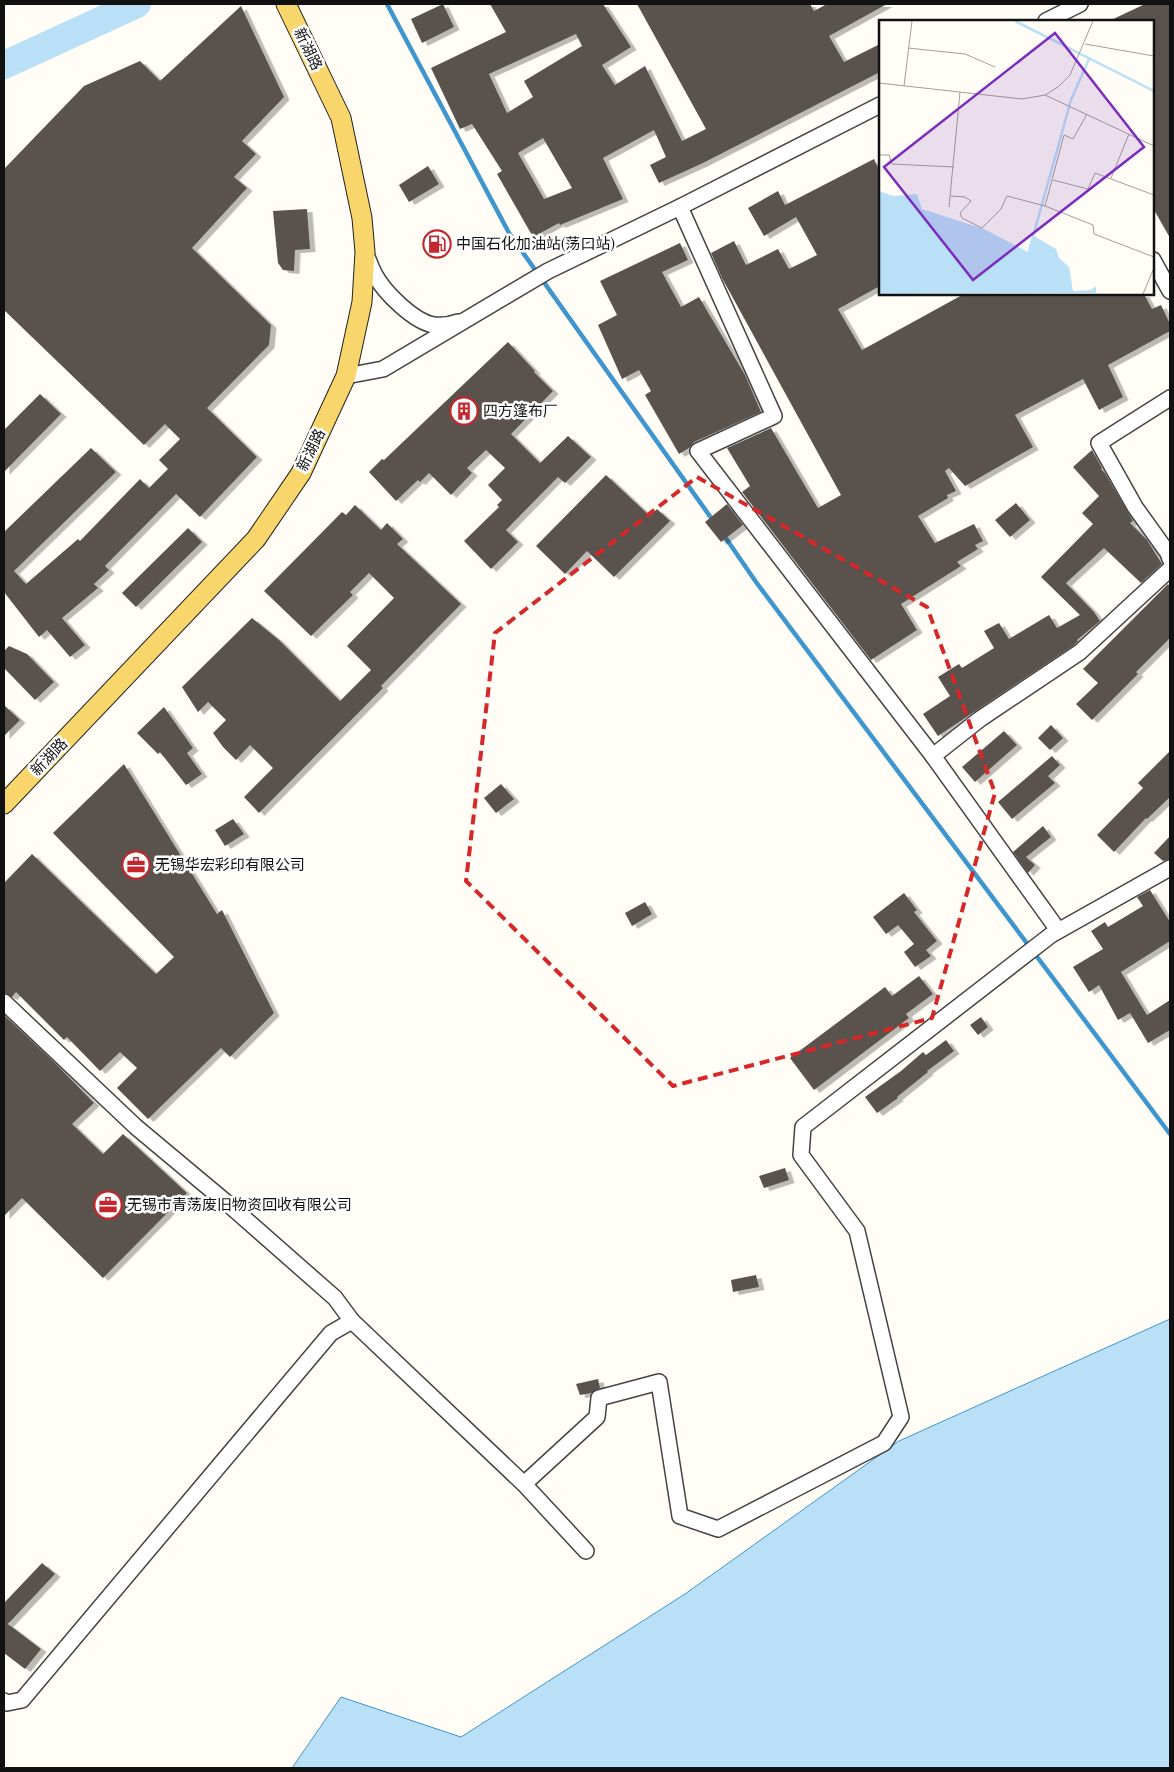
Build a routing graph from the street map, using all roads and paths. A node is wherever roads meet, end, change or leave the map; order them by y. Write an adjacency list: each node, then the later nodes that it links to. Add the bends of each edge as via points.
1 (286, 4): 6 (main road, 新湖路, via 342,118 362,218)
2 (1080, 4): 3 (street)
3 (1048, 20)
4 (879, 106): 5 (street)
5 (680, 207): 9 (street, via 548,271); 14 (street, via 774,416 698,450)
6 (365, 252): 9 (street, via 376,276 418,319 433,325); 10 (main road, 新湖路, via 362,302)
7 (1154, 262): 8 (street)
8 (1170, 291)
9 (466, 320): 10 (street, via 383,369)
10 (346, 376): 15 (main road, 新湖路, via 301,473 256,539)
11 (1170, 398): 12 (street, via 1099,443)
12 (1170, 559)
13 (1170, 569): 14 (street, via 1080,652 980,719)
14 (933, 756): 17 (street)
15 (4, 804)
16 (1170, 868): 17 (street)
17 (1055, 933): 20 (street, via 803,1127 801,1156 857,1231 901,1417 884,1443 718,1529 680,1516 660,1382 599,1398 597,1417)
18 (4, 1002): 19 (street, via 136,1127 335,1298)
19 (352, 1321): 20 (street); 22 (street, via 331,1333 22,1700)
20 (524, 1484): 21 (street)
21 (586, 1551)
22 (4, 1701)

